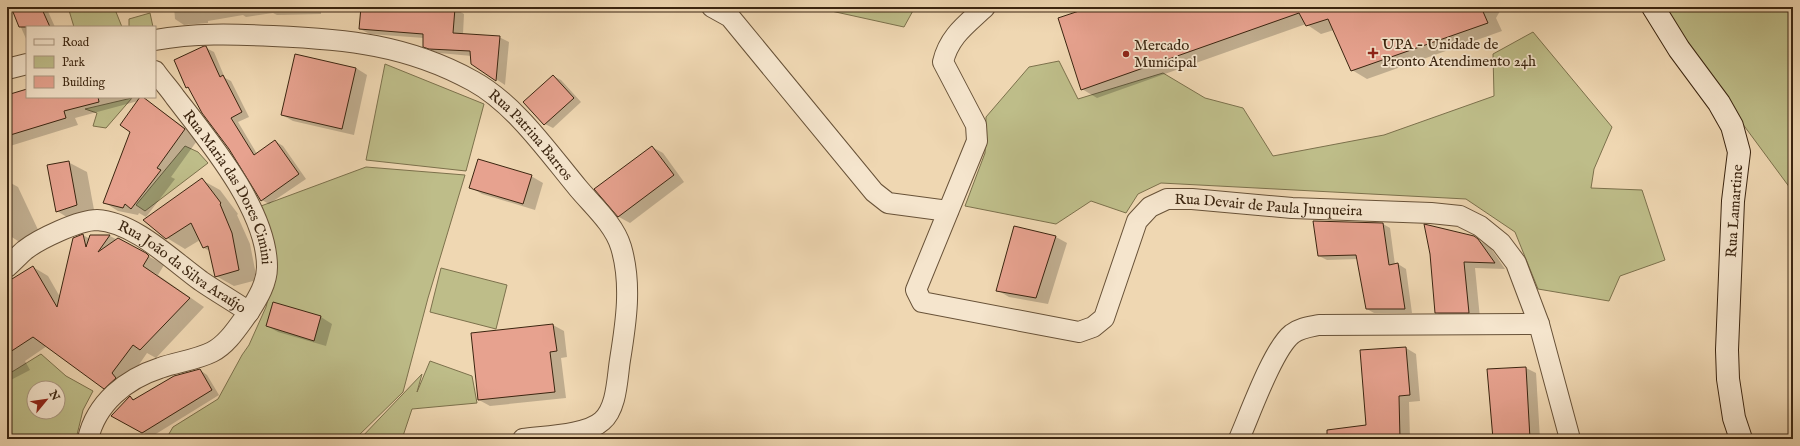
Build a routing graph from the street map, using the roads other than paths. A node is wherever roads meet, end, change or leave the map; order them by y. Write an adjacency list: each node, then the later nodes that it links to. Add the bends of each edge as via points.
1 (712, 7): 8 (street, via 730,17 874,192 888,202)
2 (985, 7): 8 (street, Rua Devair de Paula Junqueira, via 957,34 946,49 943,62 976,125 977,141)
3 (1652, 7): 16 (street, Rua Lamartine, via 1719,103 1732,126 1739,152 1733,201 1727,350 1734,418)
4 (156, 40): 13 (street, Rua Patrina Barros, via 233,34 369,43 426,58 475,81 522,121 608,222 620,244 628,294 625,329 609,415 600,423 584,430)
5 (26, 64): 6 (street)
6 (7, 69)
7 (156, 72): 10 (street, Rua Maria das Dores Cimini, via 220,158 249,203 264,238 267,268 261,292)
8 (948, 211): 11 (street, Rua Devair de Paula Junqueira, via 916,290 922,302 1017,321 1079,332 1093,327 1104,318 1137,221 1150,207 1167,199 1192,199 1292,208 1460,216 1480,226 1501,243 1516,263)
9 (7, 267): 10 (street, Rua João da Silva Araújo, via 25,250 39,242 73,226 96,220 116,224 138,235 202,282)
10 (250, 312): 12 (street, Rua João da Silva Araújo, via 228,339 213,351 159,368 123,387 104,403 91,427)
11 (1539, 324): 14 (street, via 1305,328 1293,333 1280,348); 15 (street)
12 (88, 439)
13 (523, 439)
14 (1239, 439)
15 (1570, 439)
16 (1741, 439)

